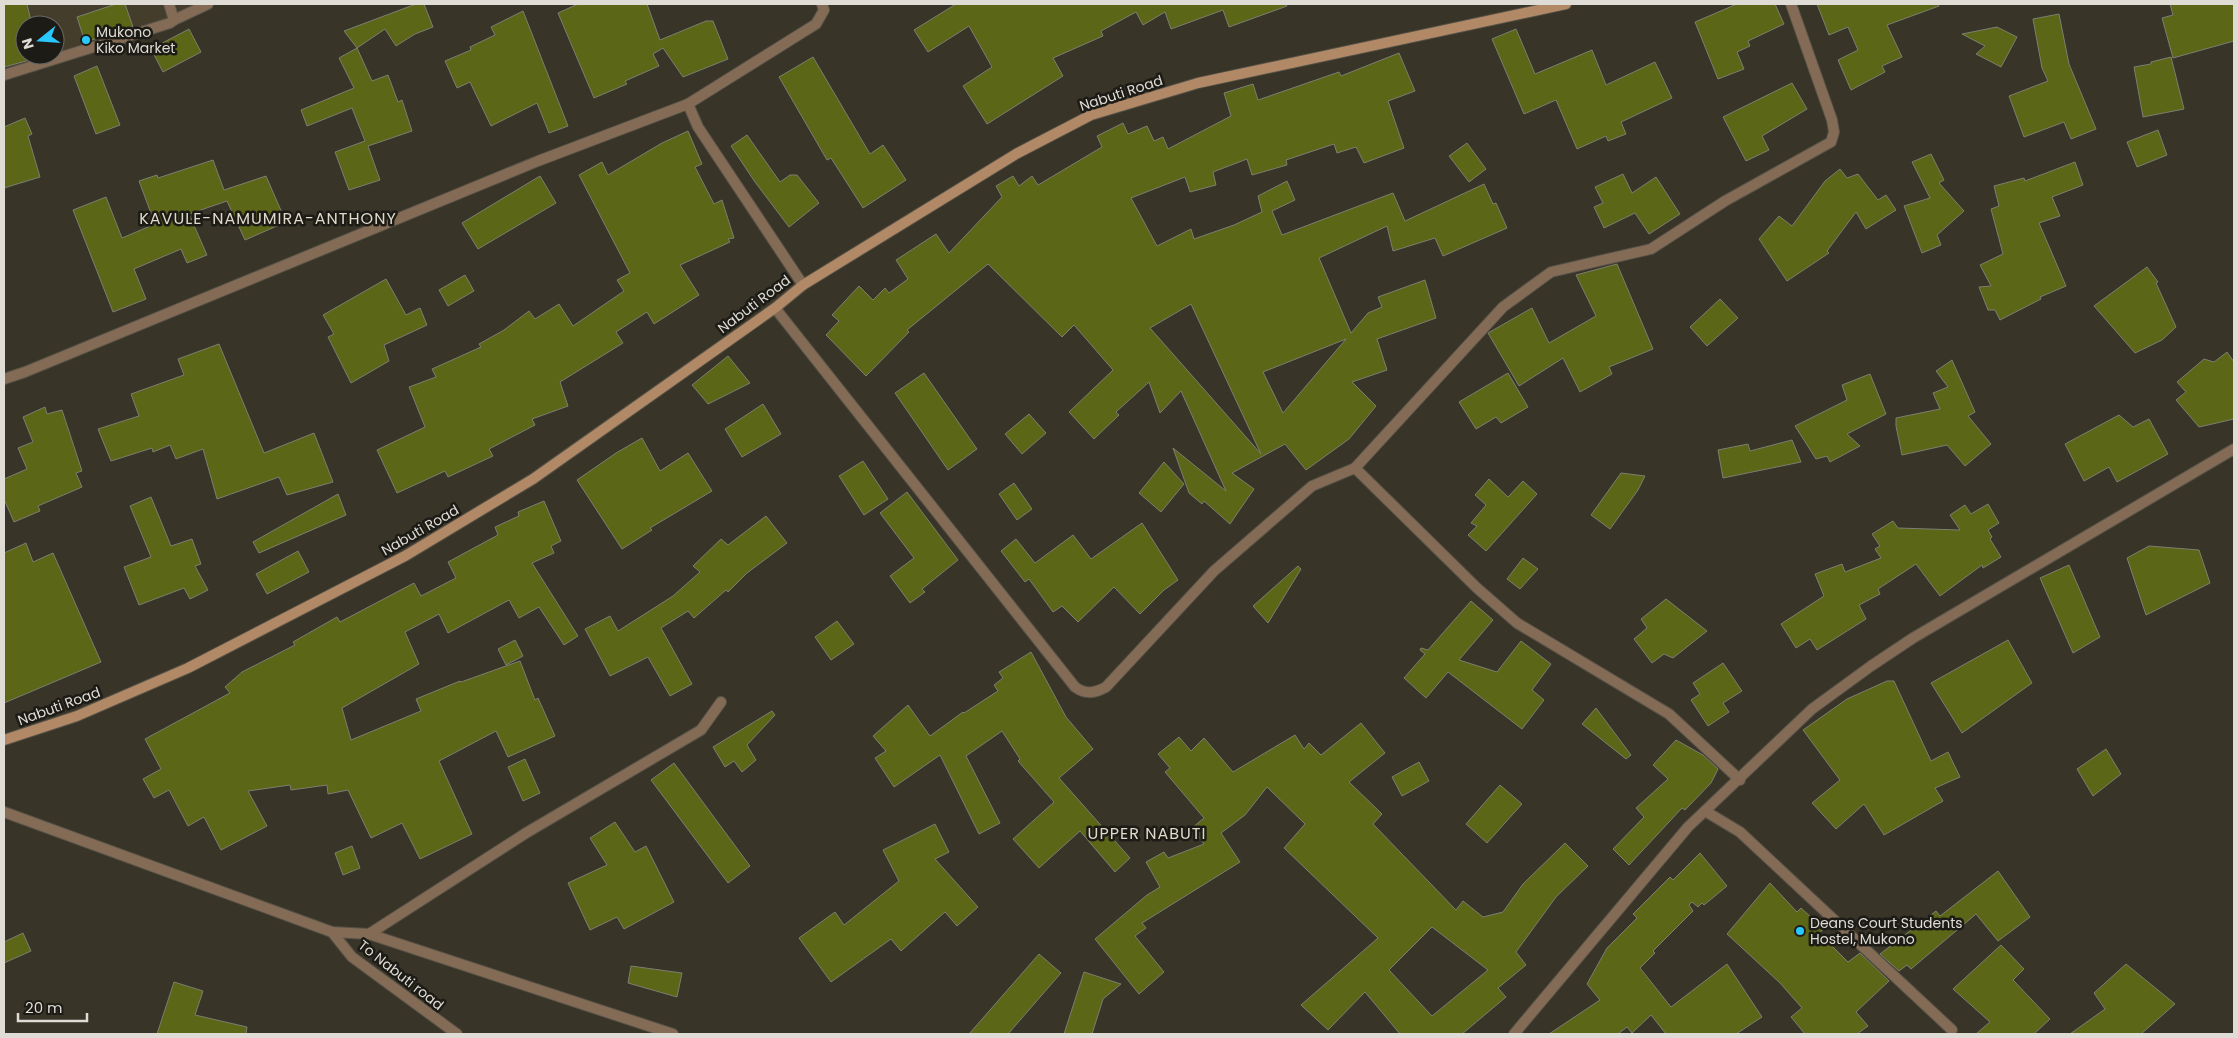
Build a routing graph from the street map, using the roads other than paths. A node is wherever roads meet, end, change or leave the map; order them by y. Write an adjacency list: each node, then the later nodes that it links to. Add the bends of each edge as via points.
1 (169, 4): 6 (street)
2 (208, 4): 6 (street)
3 (822, 4): 8 (street, via 824,10 816,24)
4 (1566, 4): 9 (street, Nabuti Road, via 1198,83 1091,115 1016,154)
5 (1791, 4): 13 (street, via 1832,120 1834,132 1831,142 1725,201 1651,248 1551,272 1537,281 1503,306)
6 (174, 20): 7 (street)
7 (4, 75)
8 (688, 104): 9 (street, via 698,127); 11 (street, via 538,160)
9 (802, 285): 10 (street, Nabuti Road)
10 (774, 308): 13 (street, via 1082,692 1095,692 1106,687 1214,571 1312,486); 15 (street, Nabuti Road, via 533,479 405,556 188,668 77,716)
11 (4, 379)
12 (2234, 448): 16 (street, via 1921,633 1871,666 1812,709)
13 (1355, 468): 16 (street, via 1517,623 1669,714)
14 (721, 702): 20 (street, via 701,730 526,833)
15 (4, 740)
16 (1740, 780): 17 (street)
17 (1705, 811): 21 (street, via 1740,832); 24 (street, via 1627,897)
18 (4, 812): 19 (street)
19 (332, 932): 20 (street); 22 (street, To Nabuti road, via 365,968)
20 (369, 934): 23 (street)
21 (1952, 1030)
22 (457, 1034)
23 (673, 1034)
24 (1514, 1034)

